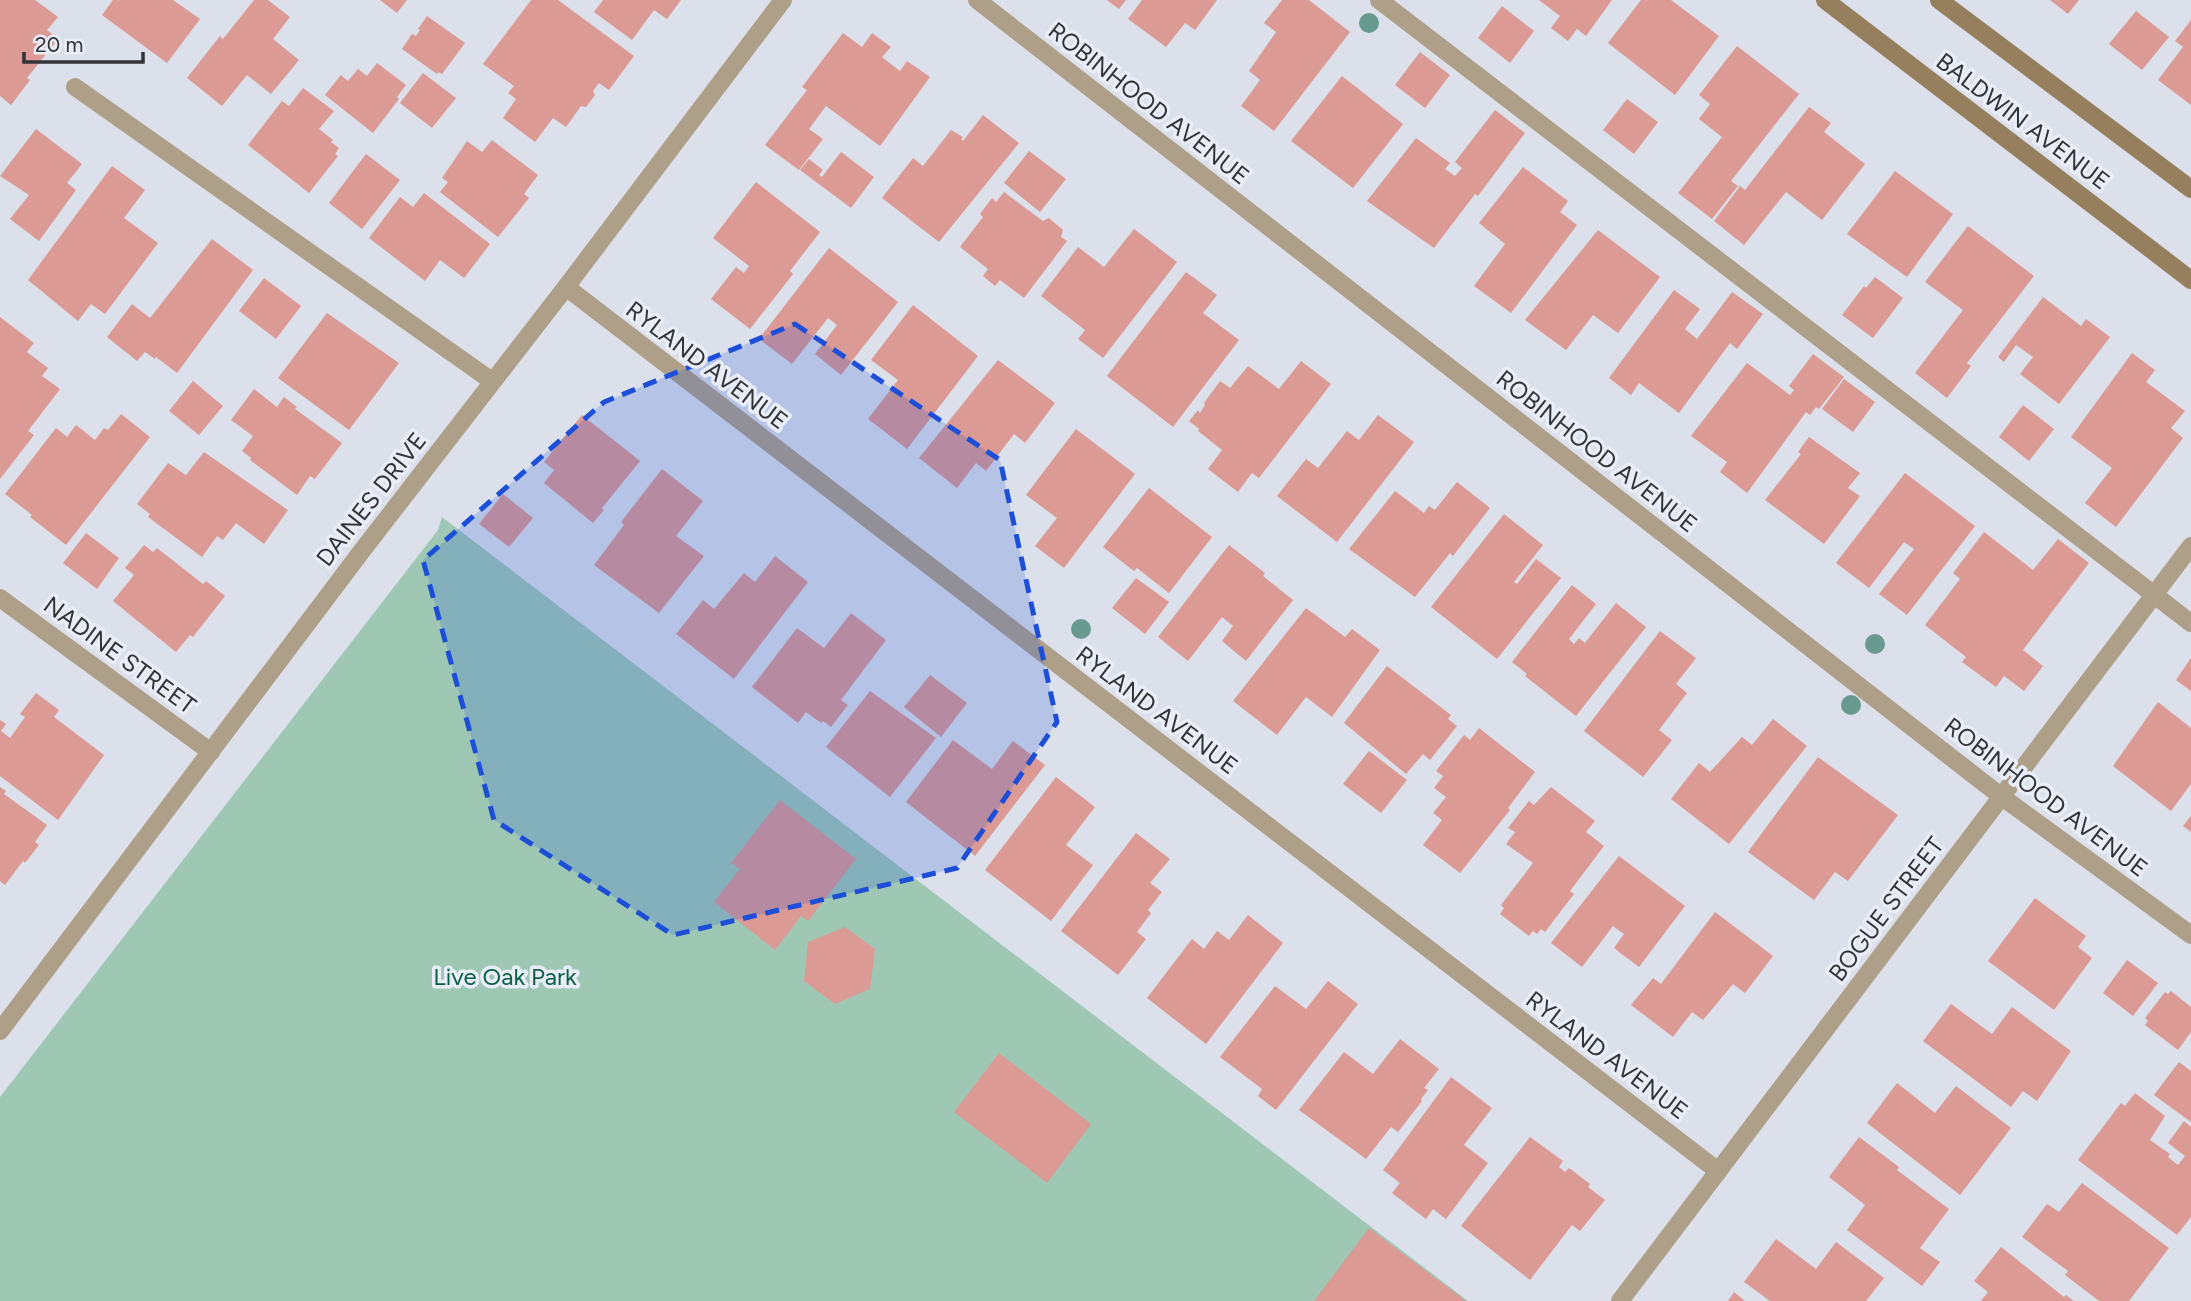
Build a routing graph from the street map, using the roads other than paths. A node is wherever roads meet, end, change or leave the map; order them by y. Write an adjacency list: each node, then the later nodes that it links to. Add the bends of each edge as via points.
1 (783, 0): 9 (street, DAINES DRIVE)
2 (977, 0): 16 (street, ROBINHOOD AVENUE)
3 (1380, 0): 12 (street)
4 (1825, 0): 8 (main road, BALDWIN AVENUE)
5 (1939, 0): 7 (main road, BALDWIN AVENUE)
6 (75, 87): 10 (street)
7 (2191, 189)
8 (2190, 278)
9 (566, 287): 10 (street, DAINES DRIVE); 19 (street, RYLAND AVENUE)
10 (492, 381): 15 (street, DAINES DRIVE)
11 (2191, 546): 12 (street, BOGUE STREET)
12 (2155, 595): 14 (street); 16 (street, BOGUE STREET)
13 (0, 597): 15 (street, NADINE STREET)
14 (2191, 623)
15 (211, 752): 18 (street, DAINES DRIVE)
16 (2002, 797): 17 (street, ROBINHOOD AVENUE); 19 (street, BOGUE STREET)
17 (2191, 935)
18 (0, 1031)
19 (1718, 1171): 20 (street, BOGUE STREET)
20 (1620, 1301)

